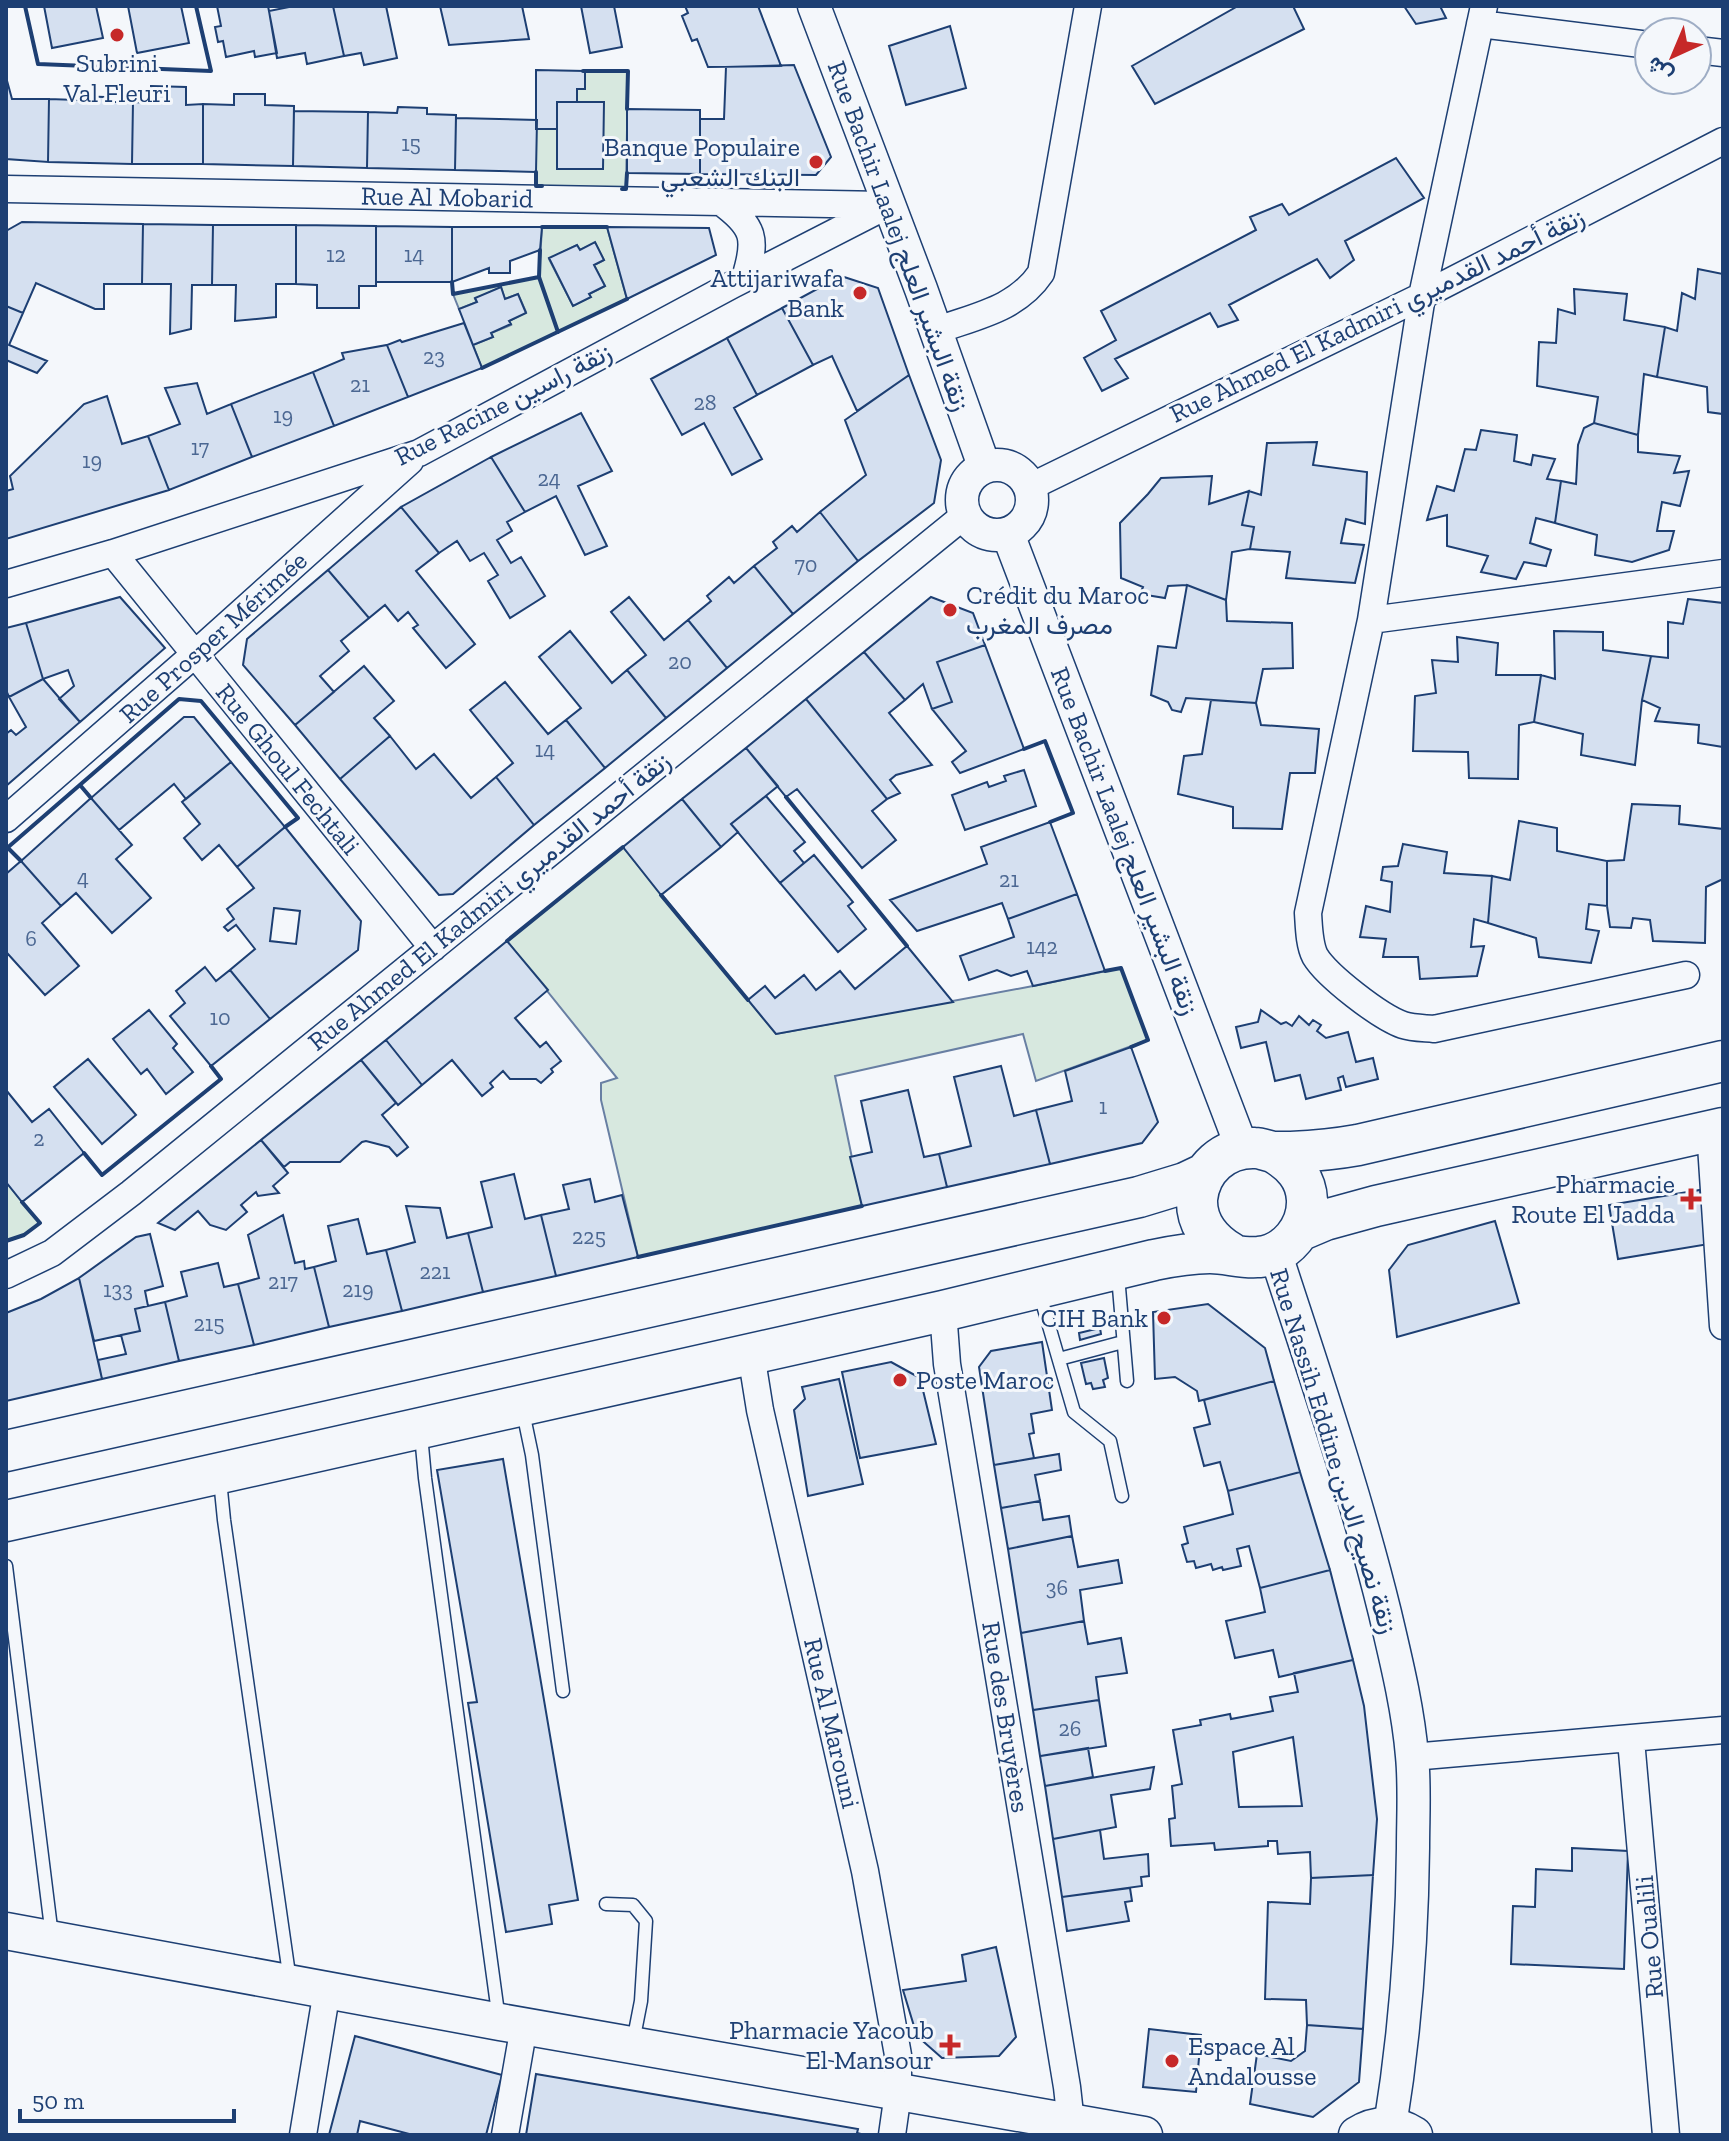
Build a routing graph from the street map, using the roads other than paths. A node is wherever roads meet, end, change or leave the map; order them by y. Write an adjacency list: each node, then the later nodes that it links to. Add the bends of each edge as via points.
1 (814, 6): 8 (street, Rue Bachir Laalej زنقة البشير العلج)
2 (1088, 6): 11 (street, via 1041,273 1006,305)
3 (1482, 15): 4 (street); 10 (street)
4 (1633, 42)
5 (1723, 141): 10 (street, Rue Ahmed El Kadmiri زنقة أحمد القدميري)
6 (6, 189): 7 (street, Rue Al Mobarid)
7 (721, 202): 8 (street, Rue Al Mobarid); 9 (street, via 741,218 752,240)
8 (888, 205): 9 (street, Rue Racine زنقة راسين); 11 (street, Rue Bachir Laalej زنقة البشير العلج)
9 (745, 278): 12 (street, Rue Racine زنقة راسين)
10 (1422, 296): 14 (street, Rue Ahmed El Kadmiri زنقة أحمد القدميري); 20 (street)
11 (935, 331): 13 (street, Rue Bachir Laalej زنقة البشير العلج)
12 (419, 453): 17 (street, Rue Racine زنقة راسين); 21 (street, Rue Prosper Mérimée)
13 (984, 466): 14 (street, via 1006,465); 15 (street, via 966,481 961,504)
14 (1030, 487): 16 (street, via 1027,518)
15 (965, 515): 16 (street, via 980,531); 23 (street, Rue Ahmed El Kadmiri زنقة أحمد القدميري)
16 (1008, 534): 27 (street, Rue Bachir Laalej زنقة البشير العلج)
17 (113, 553): 19 (street, Rue Racine زنقة راسين); 21 (street, Rue Ghoul Fechtali)
18 (1723, 573): 20 (street)
19 (6, 584)
20 (1371, 620): 24 (street, via 1308,913 1314,955 1327,970 1377,1011 1404,1025 1434,1029)
21 (195, 654): 22 (street, Rue Prosper Mérimée); 23 (street, Rue Ghoul Fechtali)
22 (6, 819)
23 (433, 948): 32 (street, Rue Ahmed El Kadmiri زنقة أحمد القدميري, via 81,1232)
24 (1686, 975)
25 (1723, 1061): 27 (main road, via 1358,1145)
26 (1716, 1129): 29 (main road, via 1376,1206 1325,1220); 35 (street)
27 (1258, 1150): 28 (main road, via 1227,1153); 29 (main road, via 1287,1160 1304,1185 1305,1218)
28 (1204, 1174): 30 (main road, via 1197,1204 1200,1220 1206,1234); 42 (main road, via 1139,1197)
29 (1287, 1242): 30 (main road, via 1261,1257); 50 (street, Rue Nassih Eddine زنقة نصيح الدين, via 1373,1566 1406,1706)
30 (1231, 1253): 31 (main road, via 1183,1254)
31 (1117, 1269): 33 (main road); 36 (lane)
32 (6, 1275)
33 (1038, 1288): 34 (main road); 38 (lane)
34 (943, 1311): 37 (main road); 59 (street, Rue des Bruyères, via 947,1364)
35 (1723, 1326)
36 (1123, 1342): 38 (lane); 39 (lane)
37 (751, 1354): 40 (main road); 58 (street, Rue Al Marouni, via 865,1871 898,2055)
38 (1059, 1359): 44 (lane, via 1074,1412 1110,1441)
39 (1127, 1381)
40 (521, 1405): 41 (main road); 47 (lane)
41 (421, 1428): 43 (main road); 56 (lane)
42 (6, 1451)
43 (220, 1473): 45 (main road); 54 (lane)
44 (1122, 1496)
45 (6, 1521)
46 (6, 1566): 53 (lane)
47 (563, 1691)
48 (1723, 1730): 49 (street)
49 (1631, 1740): 50 (street); 65 (street, Rue Oualili)
50 (1412, 1757): 60 (street, Rue Nassih Eddine زنقة نصيح الدين, via 1411,1941)
51 (606, 1904): 57 (lane, via 633,1905 646,1921)
52 (7, 1935): 53 (main road)
53 (53, 1939): 54 (main road)
54 (290, 1984): 55 (main road)
55 (327, 1990): 56 (main road); 62 (street)
56 (512, 2024): 57 (main road); 63 (street)
57 (633, 2045): 58 (main road)
58 (898, 2093): 59 (main road); 64 (street, Rue Al Marouni)
59 (1071, 2123): 61 (main road)
60 (1387, 2132)
61 (1122, 2133)
62 (303, 2135)
63 (505, 2135)
64 (892, 2135)
65 (1666, 2135)

